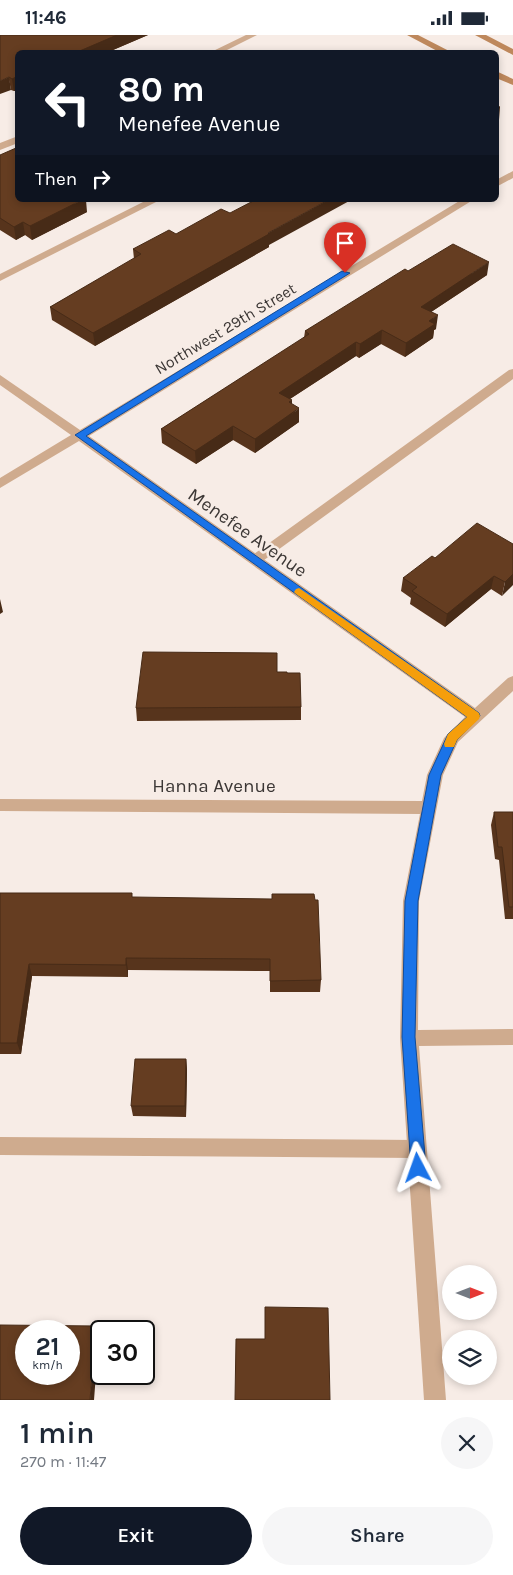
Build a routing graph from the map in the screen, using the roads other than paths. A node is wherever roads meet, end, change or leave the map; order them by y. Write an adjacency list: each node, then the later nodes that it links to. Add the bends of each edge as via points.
1 (253, 35): 4 (street)
2 (411, 35): 5 (main road)
3 (479, 35): 6 (main road)
4 (220, 50)
5 (440, 50)
6 (513, 52)
7 (499, 75): 8 (main road)
8 (513, 82)
9 (15, 140): 10 (street)
10 (0, 147)
11 (513, 174): 12 (street)
12 (499, 182)
13 (151, 202): 15 (street)
14 (465, 202): 18 (street, Northwest 29th Street)
15 (0, 278)
16 (513, 373): 20 (street)
17 (0, 379): 18 (street, Menefee Avenue)
18 (80, 435): 19 (street, Northwest 29th Street); 20 (street, Menefee Avenue)
19 (0, 484)
20 (255, 560): 22 (street, Menefee Avenue)
21 (513, 682): 22 (street)
22 (474, 716): 24 (street, via 452,737 435,775)
23 (0, 805): 24 (street, Hanna Avenue)
24 (429, 808): 25 (street, via 411,901)
25 (408, 1037): 26 (street); 28 (street)
26 (513, 1037)
27 (0, 1146): 28 (street)
28 (417, 1149): 29 (street)
29 (435, 1400)

